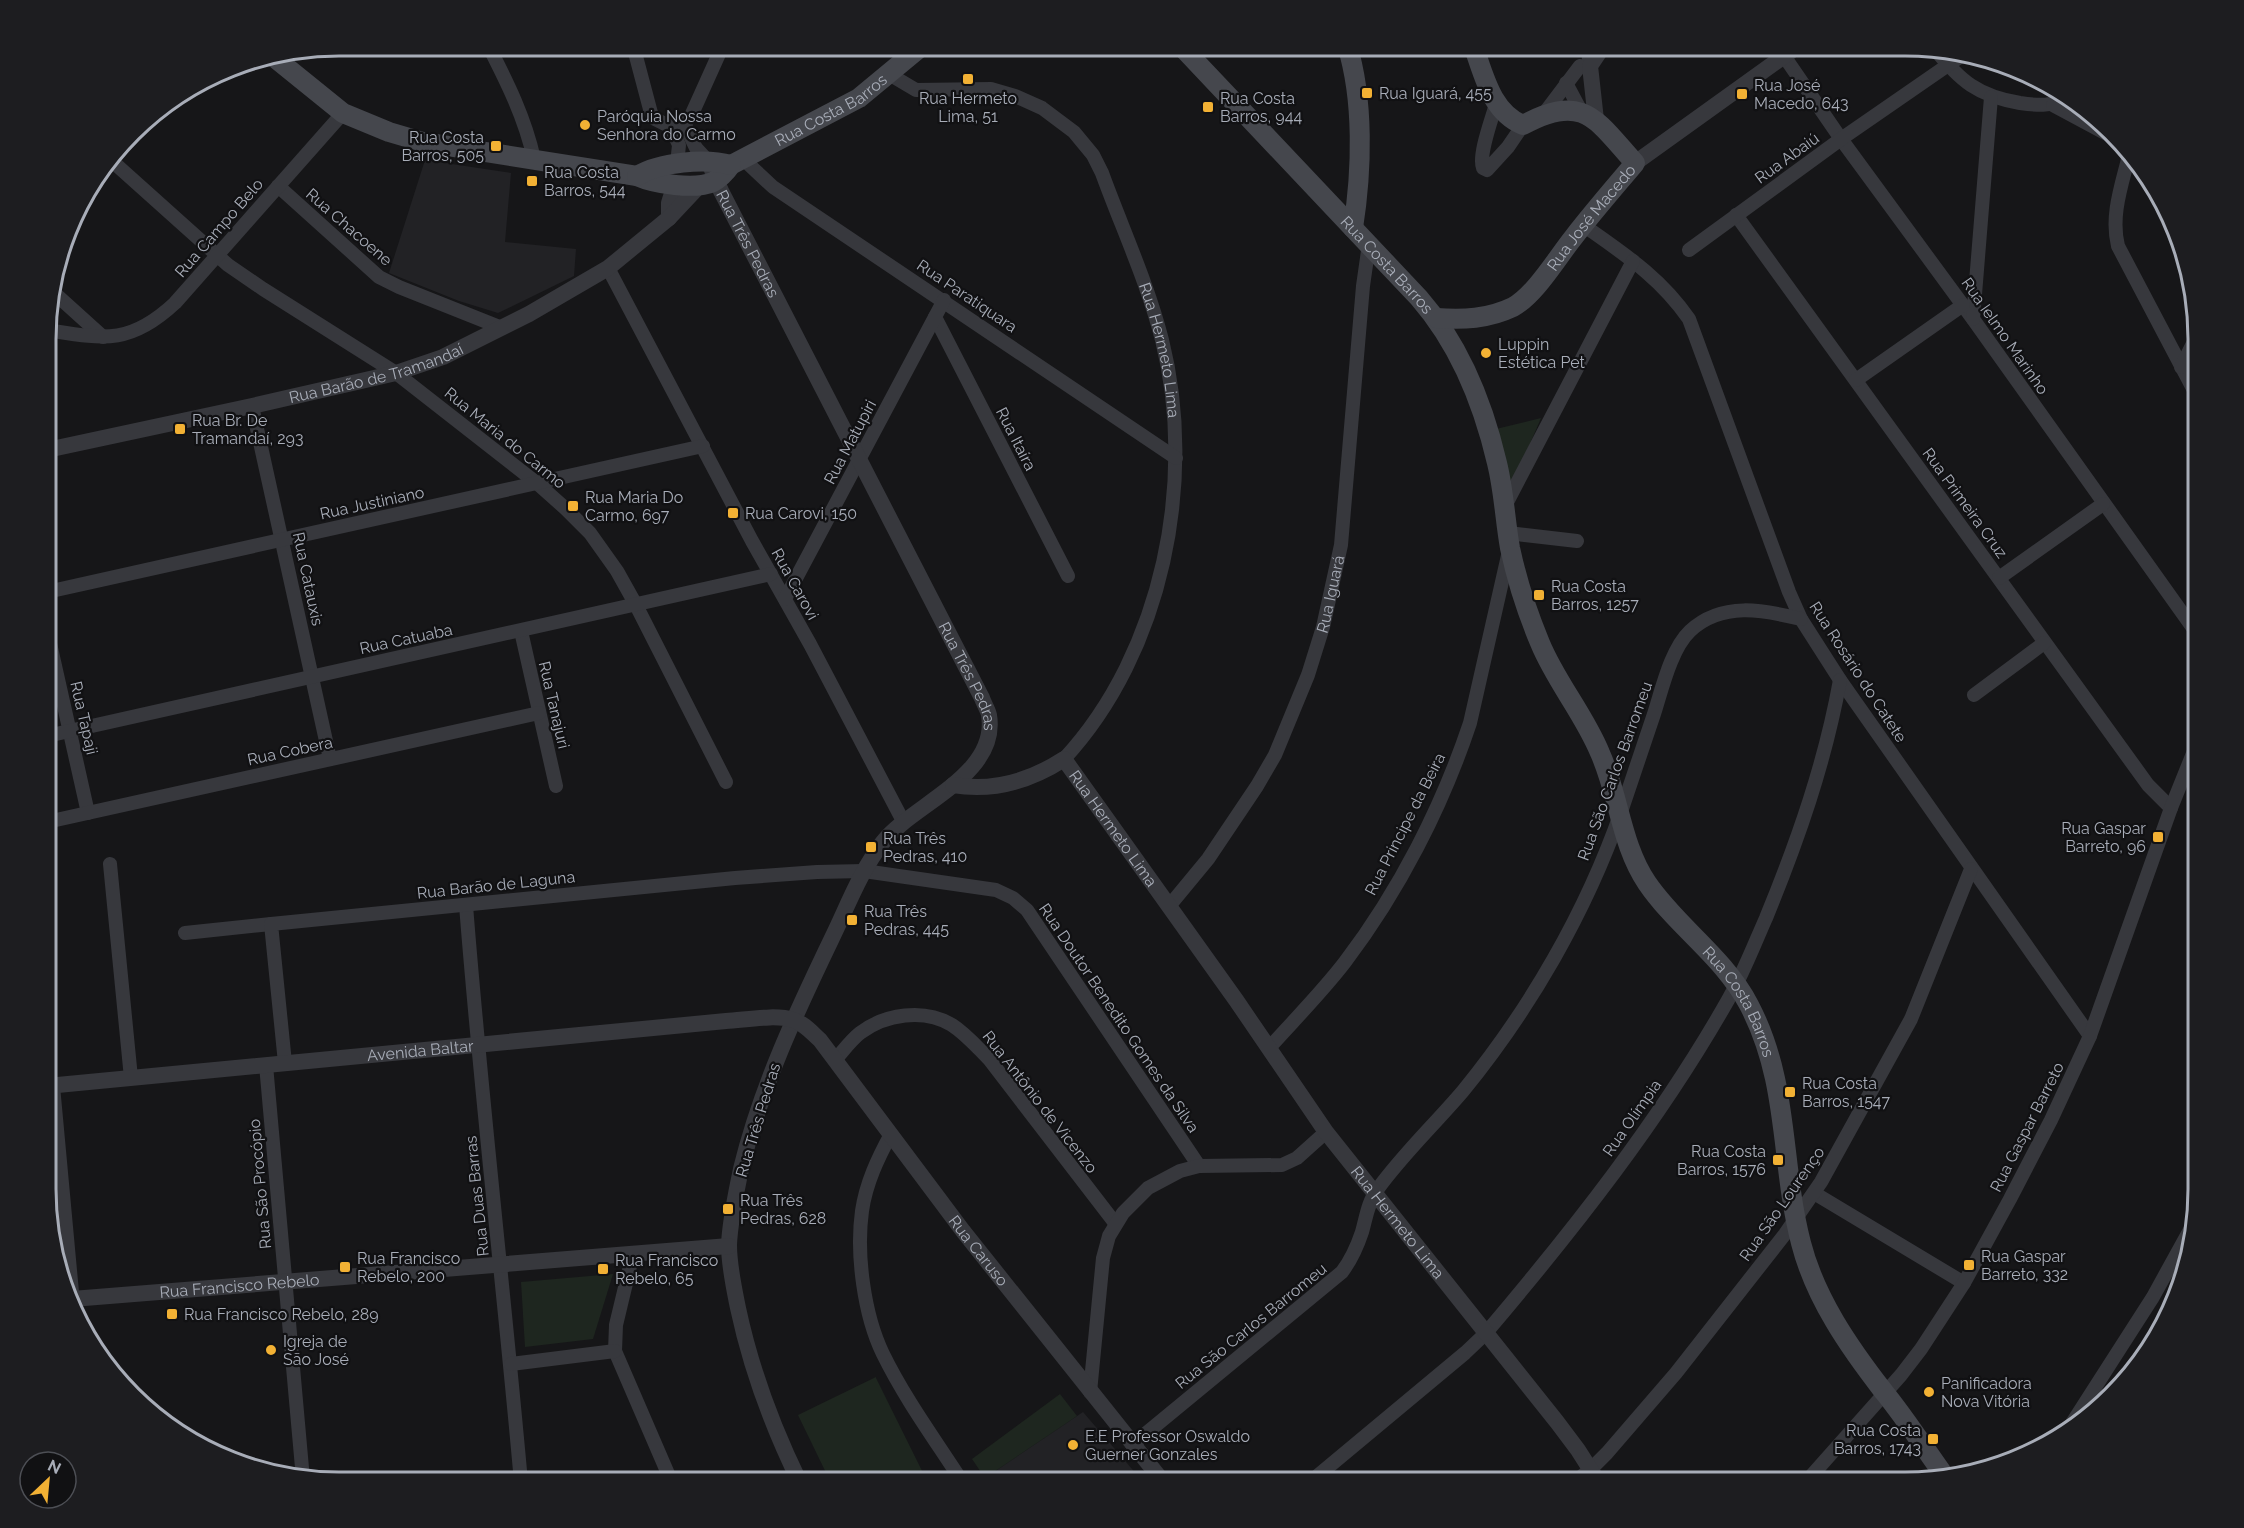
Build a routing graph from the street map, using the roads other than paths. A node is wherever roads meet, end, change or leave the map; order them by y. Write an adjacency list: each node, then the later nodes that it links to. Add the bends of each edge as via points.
1 (494, 56): 29 (street, via 514,96)
2 (636, 56): 25 (street, via 646,100 655,119)
3 (718, 56): 25 (street, via 698,104)
4 (910, 56): 16 (main road, Rua Costa Barros)
5 (1190, 56): 43 (main road, Rua Costa Barros)
6 (1349, 56): 43 (main road, via 1359,136 1359,190)
7 (1477, 56): 20 (main road)
8 (1586, 56): 15 (street)
9 (1594, 56): 15 (street)
10 (1784, 56): 28 (street, Rua Ielmo Marinho); 35 (street, Rua José Macedo)
11 (1942, 58): 14 (street)
12 (1955, 60): 14 (street, Rua Abaiú)
13 (280, 62): 22 (main road)
14 (1947, 65): 18 (street, via 1971,87); 28 (street, Rua Abaiú)
15 (1585, 66): 17 (street); 24 (street)
16 (889, 74): 31 (main road, Rua Costa Barros, via 860,98); 66 (street, Rua Hermeto Lima, via 916,90 991,89 1015,96 1059,120 1093,155 1162,341)
17 (1566, 83): 23 (street); 24 (street)
18 (1991, 97): 21 (street, via 2037,106); 54 (street)
19 (2061, 102): 21 (street)
20 (1496, 104): 26 (main road); 26 (street, via 1483,168 1487,170)
21 (2053, 105): 27 (street)
22 (343, 113): 29 (main road, via 423,142); 39 (street, Rua Campo Belo)
23 (1543, 115): 24 (main road, via 1556,110); 26 (main road)
24 (1589, 116): 35 (main road)
25 (678, 125): 30 (street); 34 (street)
26 (1523, 125)
27 (2092, 126)
28 (1841, 139): 40 (street, Rua Abaiú); 51 (street, Rua Ielmo Marinho)
29 (534, 159): 36 (main road)
30 (709, 162): 31 (main road); 34 (main road); 37 (street, Rua Três Pedras); 38 (main road, via 684,173)
31 (737, 162): 37 (main road, Rua Costa Barros); 50 (street, Rua Paratiquara)
32 (2127, 163): 59 (street, via 2114,231 2118,246)
33 (116, 164): 46 (street, Rua Maria do Carmo)
34 (678, 164): 36 (main road)
35 (1635, 164): 42 (main road, Rua José Macedo)
36 (637, 176): 38 (main road)
37 (708, 183): 38 (main road); 41 (street, Rua Barão de Tramandaí); 67 (street, Rua Três Pedras)
38 (675, 184): 41 (street)
39 (278, 186): 46 (street, Rua Campo Belo); 55 (street, Rua Chacoene, via 373,273)
40 (1736, 215): 45 (street, Rua Abaiú); 61 (street, Rua Primeira Cruz)
41 (669, 218): 48 (street, Rua Barão de Tramandaí)
42 (1583, 225): 47 (street, Rua Rosário do Catete); 53 (main road, Rua José Macedo, via 1515,306 1465,320)
43 (1353, 228): 44 (main road, Rua Costa Barros)
44 (1369, 244): 53 (main road, Rua Costa Barros); 106 (street, Rua Iguará, via 1345,513 1323,627 1275,755 1208,859)
45 (1689, 250)
46 (216, 255): 57 (street, Rua Campo Belo, via 162,315 130,334); 60 (street, Rua Maria do Carmo)
47 (1633, 261): 70 (street); 80 (street, Rua Rosário do Catete, via 1673,296 1689,319)
48 (608, 268): 55 (street, Rua Barão de Tramandaí); 64 (street, Rua Carovi)
49 (59, 297): 57 (street)
50 (944, 300): 52 (street, Rua Matupiri); 66 (street, Rua Paratiquara)
51 (1963, 305): 54 (street, Rua Ielmo Marinho); 61 (street)
52 (935, 316): 67 (street, Rua Matupiri); 75 (street, Rua Itaíra)
53 (1436, 318): 70 (main road, Rua Costa Barros, via 1475,390 1497,463)
54 (1973, 319): 69 (street, Rua Ielmo Marinho)
55 (502, 328): 60 (street, Rua Barão de Tramandaí, via 442,357)
56 (56, 331): 57 (street, Rua Campo Belo)
57 (103, 337)
58 (2188, 353): 59 (street)
59 (2181, 367): 62 (street)
60 (396, 372): 63 (street, Rua Barão de Tramandaí); 68 (street, Rua Maria do Carmo)
61 (1856, 380): 76 (street, Rua Primeira Cruz)
62 (2188, 380)
63 (252, 406): 65 (street, Rua Barão de Tramandaí); 71 (street, Rua Catauxis)
64 (703, 446): 68 (street, Rua Justiniano); 74 (street, Rua Carovi)
65 (56, 448)
66 (1176, 458): 92 (street, Rua Hermeto Lima, via 1165,553 1137,645 1106,703)
67 (860, 459): 78 (street, Rua Matupiri); 95 (street, Rua Três Pedras, via 989,715 987,736 977,759)
68 (538, 484): 71 (street, Rua Justiniano); 79 (street, Rua Maria do Carmo, via 590,534)
69 (2103, 504): 76 (street); 81 (street, Rua Ielmo Marinho)
70 (1504, 507): 72 (main road, Rua Costa Barros)
71 (282, 539): 77 (street, Rua Justiniano); 85 (street, Rua Catauxis)
72 (1509, 540): 73 (street); 99 (main road, Rua Costa Barros, via 1540,645 1600,752); 113 (street, Rua Principe da Beira, via 1470,723 1432,815 1367,931 1328,983)
73 (1577, 541)
74 (771, 574): 78 (street, Rua Carovi); 79 (street, Rua Catuaba)
75 (1068, 576)
76 (1999, 578): 83 (street, Rua Primeira Cruz)
77 (56, 590)
78 (785, 599): 101 (street, Rua Carovi)
79 (636, 605): 82 (street, Rua Catuaba); 94 (street, Rua Maria do Carmo)
80 (1801, 619): 86 (street, Rua Rosário do Catete); 99 (street, Rua São Carlos Barromeu, via 1764,610 1738,609 1710,618 1690,632 1665,681)
81 (2188, 620)
82 (521, 631): 85 (street, Rua Catuaba); 88 (street, Rua Tanajuri)
83 (2044, 643): 87 (street); 97 (street, Rua Primeira Cruz, via 2148,785)
84 (56, 667): 89 (street, Rua Tapaji)
85 (312, 676): 89 (street, Rua Catuaba); 91 (street, Rua Catauxis)
86 (1840, 680): 103 (street, Rua Rosário do Catete); 109 (street, Rua Olímpia, via 1808,811)
87 (1974, 695)
88 (539, 713): 91 (street, Rua Cobera); 96 (street, Rua Tanajuri)
89 (70, 731): 90 (street, Rua Catuaba); 98 (street, Rua Tapaji)
90 (56, 734)
91 (330, 759): 98 (street, Rua Cobera)
92 (1064, 759): 95 (street, via 1012,784 972,789); 106 (street, Rua Hermeto Lima)
93 (2188, 766): 97 (street, Rua Gaspar Barreto)
94 (726, 782)
95 (953, 785): 101 (street, Rua Três Pedras)
96 (556, 786)
97 (2171, 808): 111 (street, Rua Gaspar Barreto)
98 (88, 813): 100 (street, Rua Cobera)
99 (1621, 813): 109 (main road, Rua Costa Barros, via 1626,838 1646,881 1669,912); 123 (street, Rua São Carlos Barromeu, via 1575,916 1513,1024 1463,1091)
100 (56, 820)
101 (903, 821): 104 (street, Rua Três Pedras)
102 (110, 864): 117 (street)
103 (1971, 869): 111 (street, Rua Rosário do Catete); 124 (street, Rua São Lourenço, via 1911,1019)
104 (864, 871): 105 (street, Rua Barão de Laguna, via 735,878); 110 (street, Rua Três Pedras); 122 (street, Rua Doutor Benedito Gomes da Silva, via 996,890 1027,909)
105 (466, 905): 107 (street, Rua Barão de Laguna); 112 (street, Rua Duas Barras)
106 (1170, 905): 113 (street, Rua Hermeto Lima)
107 (271, 924): 108 (street, Rua Barão de Laguna); 115 (street)
108 (185, 933)
109 (1737, 984): 125 (main road, Rua Costa Barros, via 1759,1028 1774,1074); 135 (street, Rua Olímpia, via 1619,1166)
110 (793, 1019): 112 (street, Avenida Baltar, via 726,1021); 114 (street, Rua Caruso, via 820,1040); 128 (street, Rua Três Pedras, via 755,1118 736,1192)
111 (2090, 1036): 133 (street, Rua Gaspar Barreto, via 2051,1120)
112 (477, 1044): 115 (street, Avenida Baltar); 130 (street, Rua Duas Barras)
113 (1269, 1048): 119 (street, Rua Hermeto Lima)
114 (835, 1060): 120 (street, Rua Caruso); 126 (street, Rua Antônio de Vicenzo, via 859,1034 878,1022 926,1016 950,1024 989,1059)
115 (285, 1063): 116 (street, Avenida Baltar)
116 (266, 1065): 117 (street, Avenida Baltar); 132 (street, Rua São Procópio)
117 (131, 1078): 118 (street, Avenida Baltar)
118 (56, 1085)
119 (1326, 1132): 122 (street, via 1297,1158 1282,1165); 123 (street, Rua Hermeto Lima)
120 (891, 1134): 138 (street, Rua Caruso); 147 (street, via 870,1180 862,1210 861,1271 883,1353)
121 (56, 1142): 131 (street)
122 (1199, 1166): 126 (street, via 1148,1188)
123 (1374, 1193): 135 (street, Rua Hermeto Lima); 141 (street, Rua São Carlos Barromeu, via 1358,1244 1342,1272)
124 (1814, 1193): 125 (street, Rua São Lourenço); 133 (street)
125 (1796, 1219): 139 (main road, Rua Costa Barros, via 1810,1274 1825,1304); 151 (street, Rua São Lourenço)
126 (1115, 1223): 138 (street, via 1103,1258)
127 (2183, 1241): 140 (street, via 2147,1307)
128 (729, 1246): 129 (street, Rua Francisco Rebelo); 146 (street, Rua Três Pedras, via 747,1353)
129 (633, 1254): 130 (street, Rua Francisco Rebelo); 136 (street, via 616,1325)
130 (501, 1265): 132 (street, Rua Francisco Rebelo); 137 (street, Rua Duas Barras)
131 (71, 1279)
132 (286, 1283): 134 (street, Rua Francisco Rebelo); 142 (street, Rua São Procópio)
133 (1964, 1283): 139 (street, Rua Gaspar Barreto, via 1921,1349)
134 (78, 1300)
135 (1485, 1334): 149 (street, Rua Olímpia); 150 (street, Rua Hermeto Lima)
136 (615, 1351): 137 (street); 145 (street)
137 (511, 1364): 144 (street, Rua Duas Barras)
138 (1090, 1392): 141 (street, Rua Caruso)
139 (1885, 1392): 143 (main road, Rua Costa Barros); 152 (street, Rua Gaspar Barreto)
140 (2078, 1414)
141 (1132, 1445): 148 (street, Rua Caruso)
142 (302, 1470)
143 (1940, 1470)
144 (520, 1472)
145 (668, 1472)
146 (795, 1472)
147 (956, 1472)
148 (1155, 1472)
149 (1322, 1472)
150 (1592, 1472)
151 (1598, 1472)
152 (1815, 1472)

